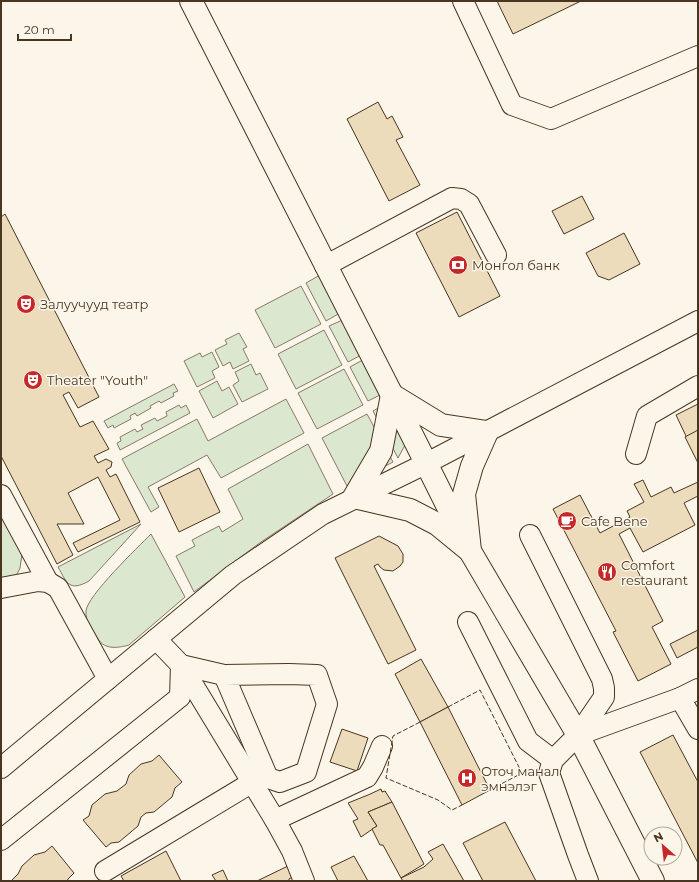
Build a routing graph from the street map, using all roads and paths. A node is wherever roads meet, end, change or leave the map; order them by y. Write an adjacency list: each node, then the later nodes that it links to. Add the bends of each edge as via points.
1 (191, 1): 5 (main road)
2 (463, 1): 3 (street, via 512,104 551,119)
3 (698, 56)
4 (496, 255): 5 (street, via 469,204 452,198)
5 (325, 266): 8 (main road)
6 (698, 321): 9 (street)
7 (698, 386): 10 (street, via 647,416)
8 (392, 395): 9 (main road, via 441,424); 11 (main road); 13 (main road, via 382,451)
9 (487, 432): 11 (street); 15 (main road, via 472,466 464,494)
10 (636, 454)
11 (427, 463): 13 (street); 15 (main road)
12 (1, 495): 16 (street)
13 (354, 498): 15 (main road, via 410,510 437,524); 19 (street, via 323,514 233,575)
14 (530, 535): 26 (street, via 602,679 604,697)
15 (470, 551): 26 (main road)
16 (48, 582): 17 (street, via 38,581); 22 (street, via 58,588 65,597)
17 (1, 588)
18 (468, 622): 28 (street, via 528,741)
19 (156, 639): 20 (street); 22 (street)
20 (181, 665): 21 (street); 30 (street); 32 (street, via 180,697)
21 (224, 675): 21 (street, via 268,778 280,782 306,772 327,704 317,675)
22 (108, 678): 29 (street)
23 (698, 689): 24 (street)
24 (680, 698): 25 (street); 26 (street)
25 (698, 729)
26 (578, 735): 28 (street); 36 (main road)
27 (382, 746): 31 (street, via 367,777)
28 (553, 760): 35 (street, via 549,773)
29 (3, 765)
30 (252, 783): 31 (street); 33 (street)
31 (275, 820): 34 (street, via 292,851)
32 (1, 840)
33 (105, 871)
34 (304, 881)
35 (588, 881)
36 (653, 881)

